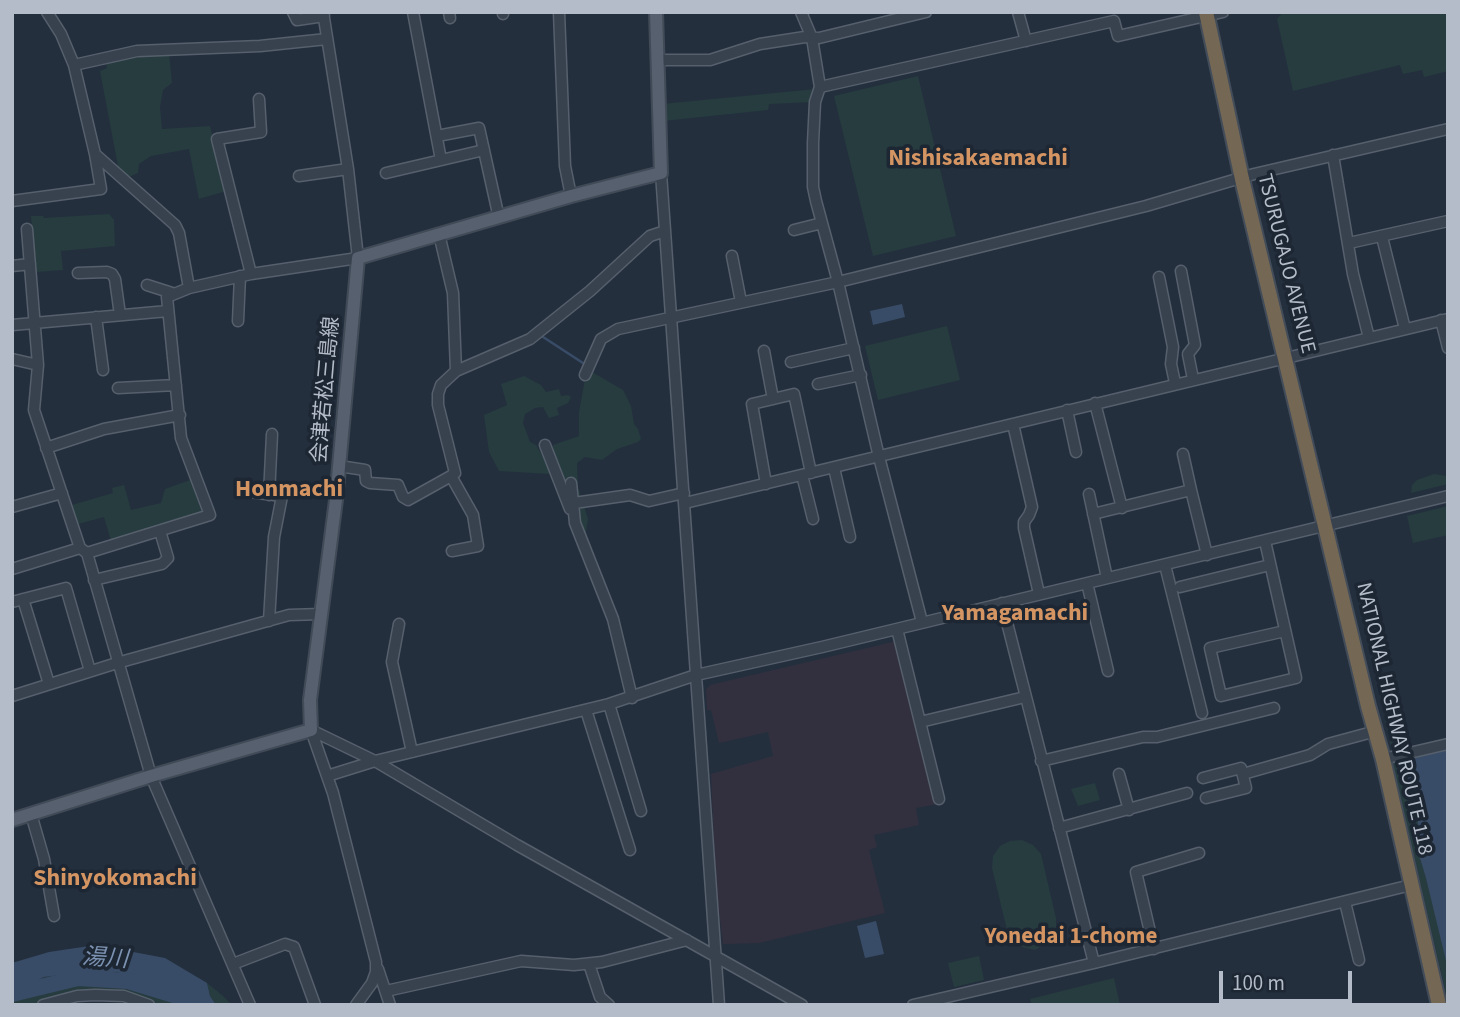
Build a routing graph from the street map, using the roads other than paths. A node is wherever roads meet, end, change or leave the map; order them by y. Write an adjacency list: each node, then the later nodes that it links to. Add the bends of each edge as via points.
1 (47, 12): 17 (street)
2 (293, 12): 10 (street, via 298,20)
3 (413, 12): 21 (street)
4 (559, 12): 31 (street, via 565,166)
5 (656, 12): 16 (main road)
6 (801, 12): 13 (street)
7 (926, 12): 12 (street)
8 (1018, 12): 15 (street)
9 (1223, 12): 11 (street)
10 (323, 14): 14 (street)
11 (1207, 14): 15 (street, via 1118,36 1114,21); 30 (highway, TSURUGAJO AVENUE)
12 (896, 15): 13 (street)
13 (812, 38): 16 (street, via 760,44 710,60); 18 (street)
14 (327, 39): 17 (street, via 137,51); 26 (street)
15 (1026, 41): 18 (street)
16 (658, 60): 28 (main road)
17 (74, 65): 23 (street)
18 (820, 86): 35 (street, via 812,170)
19 (259, 99): 48 (street, via 261,132 217,139)
20 (1448, 129): 24 (street)
21 (436, 136): 22 (street, via 479,128); 25 (street)
22 (484, 150): 25 (street); 33 (street)
23 (95, 154): 32 (street, via 101,189); 53 (street, via 175,225)
24 (1333, 155): 30 (street); 41 (street)
25 (441, 160): 27 (street)
26 (348, 169): 29 (street); 43 (street)
27 (386, 173)
28 (661, 173): 31 (main road); 38 (street)
29 (299, 177)
30 (1242, 178): 51 (street); 69 (highway, TSURUGAJO AVENUE)
31 (571, 196): 33 (main road)
32 (12, 201)
33 (499, 218): 39 (main road)
34 (1448, 221): 40 (street)
35 (822, 223): 37 (street); 51 (street)
36 (27, 229): 44 (street)
37 (794, 230)
38 (665, 231): 59 (street); 74 (street, via 650,236 530,339)
39 (439, 234): 43 (main road); 74 (street, via 453,293)
40 (1382, 237): 41 (street); 64 (street)
41 (1349, 243): 65 (street)
42 (732, 256): 55 (street)
43 (358, 258): 48 (street); 93 (main road, 会津若松三島線)
44 (30, 264): 45 (street); 62 (street)
45 (12, 266)
46 (1181, 271): 77 (street, via 1195,345 1188,354)
47 (78, 273): 57 (street, via 112,274)
48 (251, 274): 49 (street)
49 (240, 276): 53 (street); 61 (street)
50 (1158, 276): 78 (street, via 1173,347)
51 (838, 282): 55 (street); 66 (street)
52 (146, 285): 54 (street)
53 (189, 288): 54 (street)
54 (172, 293): 56 (street, via 167,297)
55 (741, 302): 59 (street)
56 (168, 311): 57 (street); 80 (street)
57 (120, 314): 58 (street)
58 (96, 317): 62 (street); 73 (street)
59 (671, 317): 75 (street, via 605,335); 105 (street)
60 (1445, 320): 64 (street); 67 (street)
61 (238, 321)
62 (35, 323): 63 (street); 72 (street)
63 (12, 325)
64 (1405, 329): 65 (street)
65 (1369, 338): 69 (street)
66 (854, 348): 71 (street); 76 (street)
67 (1448, 348)
68 (764, 351): 82 (street)
69 (1286, 356): 77 (street); 112 (highway, TSURUGAJO AVENUE)
70 (12, 359): 72 (street)
71 (791, 362)
72 (38, 365): 89 (street, via 34,410)
73 (103, 370)
74 (456, 371): 96 (street, via 438,394 456,473)
75 (584, 375)
76 (860, 375): 79 (street); 92 (street)
77 (1193, 379): 78 (street)
78 (1175, 383): 83 (street)
79 (818, 384)
80 (176, 386): 81 (street); 85 (street)
81 (118, 388)
82 (773, 399): 95 (street, via 794,394); 98 (street, via 752,404)
83 (1095, 403): 84 (street); 108 (street)
84 (1067, 410): 86 (street); 90 (street)
85 (180, 415): 89 (street, via 104,429); 113 (street, via 181,438 210,516)
86 (1013, 424): 92 (street); 126 (street, via 1032,507 1024,528)
87 (272, 434): 103 (street)
88 (545, 444): 111 (street)
89 (46, 448): 101 (street)
90 (1076, 452)
91 (1183, 454): 99 (street)
92 (879, 457): 94 (street); 131 (street)
93 (340, 466): 96 (street, via 365,470 370,483 398,485 408,500); 129 (main road, 会津若松三島線)
94 (834, 468): 95 (street); 114 (street)
95 (806, 474): 98 (street); 110 (street)
96 (451, 477): 117 (street, via 473,514 478,547)
97 (571, 483): 106 (street)
98 (766, 484): 105 (street)
99 (1191, 490): 108 (street); 118 (street)
100 (242, 491): 103 (street)
101 (62, 493): 107 (street); 116 (street)
102 (1089, 494): 109 (street)
103 (269, 495): 130 (street, via 282,496 274,537)
104 (1448, 496): 112 (street)
105 (685, 498): 106 (street, via 649,501 629,495); 138 (street)
106 (573, 503): 111 (street)
107 (12, 507)
108 (1122, 508): 109 (street)
109 (1093, 514): 122 (street)
110 (813, 519)
111 (575, 523): 142 (street, via 613,619)
112 (1325, 525): 115 (street); 149 (highway, NATIONAL HIGHWAY ROUTE 118)
113 (160, 531): 116 (street); 123 (street, via 168,558 162,564)
114 (850, 537)
115 (1265, 541): 118 (street); 120 (street)
116 (83, 550): 121 (street); 123 (street)
117 (452, 551)
118 (1207, 555): 119 (street)
119 (1165, 565): 122 (street); 146 (street)
120 (1270, 565): 125 (street); 134 (street)
121 (12, 569)
122 (1107, 578): 124 (street)
123 (94, 580): 135 (street)
124 (1087, 583): 126 (street); 137 (street)
125 (1180, 587)
126 (1039, 594): 128 (street)
127 (18, 601): 136 (street, via 66,588); 139 (street)
128 (1002, 603): 131 (street); 141 (street)
129 (323, 614): 130 (street); 148 (main road, 会津若松三島線)
130 (269, 621): 135 (street)
131 (922, 622): 133 (street)
132 (399, 624): 151 (street, via 392,662)
133 (897, 629): 138 (street); 147 (street)
134 (1285, 631): 134 (street, via 1296,678 1221,696 1210,649)
135 (117, 663): 136 (street); 157 (street)
136 (90, 671): 139 (street)
137 (1108, 671)
138 (696, 675): 142 (street); 175 (street)
139 (50, 684): 140 (street)
140 (12, 696)
141 (1025, 697): 147 (street); 154 (street)
142 (632, 698): 143 (street)
143 (609, 704): 145 (street); 164 (street)
144 (1274, 708): 154 (street)
145 (586, 710): 151 (street); 168 (street)
146 (1202, 713)
147 (920, 722): 162 (street)
148 (310, 730): 153 (street); 157 (main road); 158 (street)
149 (1376, 731): 152 (highway, NATIONAL HIGHWAY ROUTE 118); 156 (street)
150 (1448, 744): 152 (street)
151 (412, 752): 153 (street)
152 (1383, 759): 170 (highway, NATIONAL HIGHWAY ROUTE 118)
153 (375, 761): 158 (street); 173 (street)
154 (1041, 761): 167 (street)
155 (1119, 774): 163 (street)
156 (1243, 774): 159 (street, via 1241,768); 161 (street, via 1246,788)
157 (151, 776): 165 (main road); 178 (street)
158 (327, 776): 180 (street)
159 (1203, 778)
160 (1187, 793): 163 (street)
161 (1206, 798)
162 (939, 799)
163 (1129, 810): 167 (street)
164 (641, 811)
165 (31, 814): 166 (main road); 172 (street)
166 (12, 820)
167 (1059, 828): 177 (street)
168 (630, 850)
169 (1199, 853): 174 (street, via 1136,872)
170 (1411, 885): 171 (street); 192 (highway, NATIONAL HIGHWAY ROUTE 118)
171 (1345, 902): 174 (street); 176 (street)
172 (54, 916)
173 (687, 940): 175 (street); 179 (street)
174 (1154, 949): 177 (street)
175 (716, 957): 189 (street); 190 (street)
176 (1359, 960)
177 (1094, 963): 191 (street)
178 (233, 964): 185 (street); 186 (street, via 285,944 294,947)
179 (589, 964): 182 (street, via 521,961); 188 (street, via 600,997)
180 (377, 967): 181 (street); 182 (street)
181 (368, 991): 182 (street); 187 (street)
182 (388, 997)
183 (43, 1005): 184 (street, via 102,995 124,996)
184 (149, 1005)
185 (250, 1005)
186 (316, 1005)
187 (356, 1005)
188 (609, 1005)
189 (719, 1005)
190 (802, 1005)
191 (913, 1005)
192 (1438, 1005)

